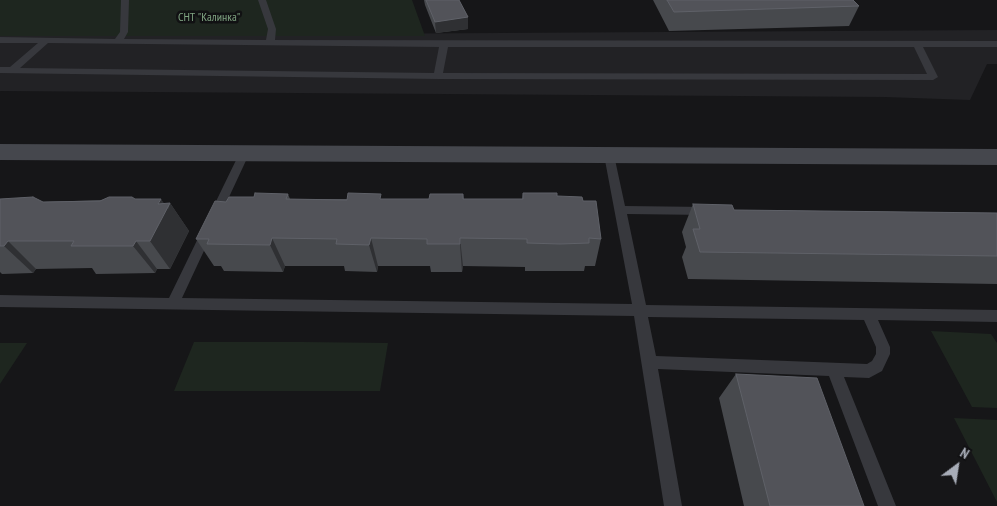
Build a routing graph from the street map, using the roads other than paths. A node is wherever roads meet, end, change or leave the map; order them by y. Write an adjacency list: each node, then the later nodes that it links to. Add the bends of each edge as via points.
1 (125, 0): 5 (lane, via 124,32)
2 (262, 0): 6 (lane, via 272,29)
3 (0, 40): 4 (lane)
4 (46, 40): 5 (lane); 11 (lane)
5 (118, 41): 6 (lane)
6 (270, 42): 7 (lane)
7 (444, 44): 9 (lane); 12 (lane)
8 (997, 44): 9 (lane)
9 (918, 45): 12 (lane, via 933,77)
10 (0, 70): 11 (lane)
11 (12, 70): 12 (lane)
12 (438, 76)
13 (0, 152): 14 (street)
14 (245, 152): 15 (street); 20 (lane)
15 (609, 155): 16 (street); 17 (lane)
16 (997, 157)
17 (619, 210): 18 (lane); 21 (lane)
18 (719, 211)
19 (0, 301): 20 (lane)
20 (172, 303): 21 (lane)
21 (639, 311): 22 (lane); 24 (lane)
22 (868, 314): 23 (lane); 25 (lane, via 883,347 881,360 869,371)
23 (997, 316)
24 (650, 362): 25 (lane); 26 (lane)
25 (834, 370): 27 (lane)
26 (673, 506)
27 (887, 506)

